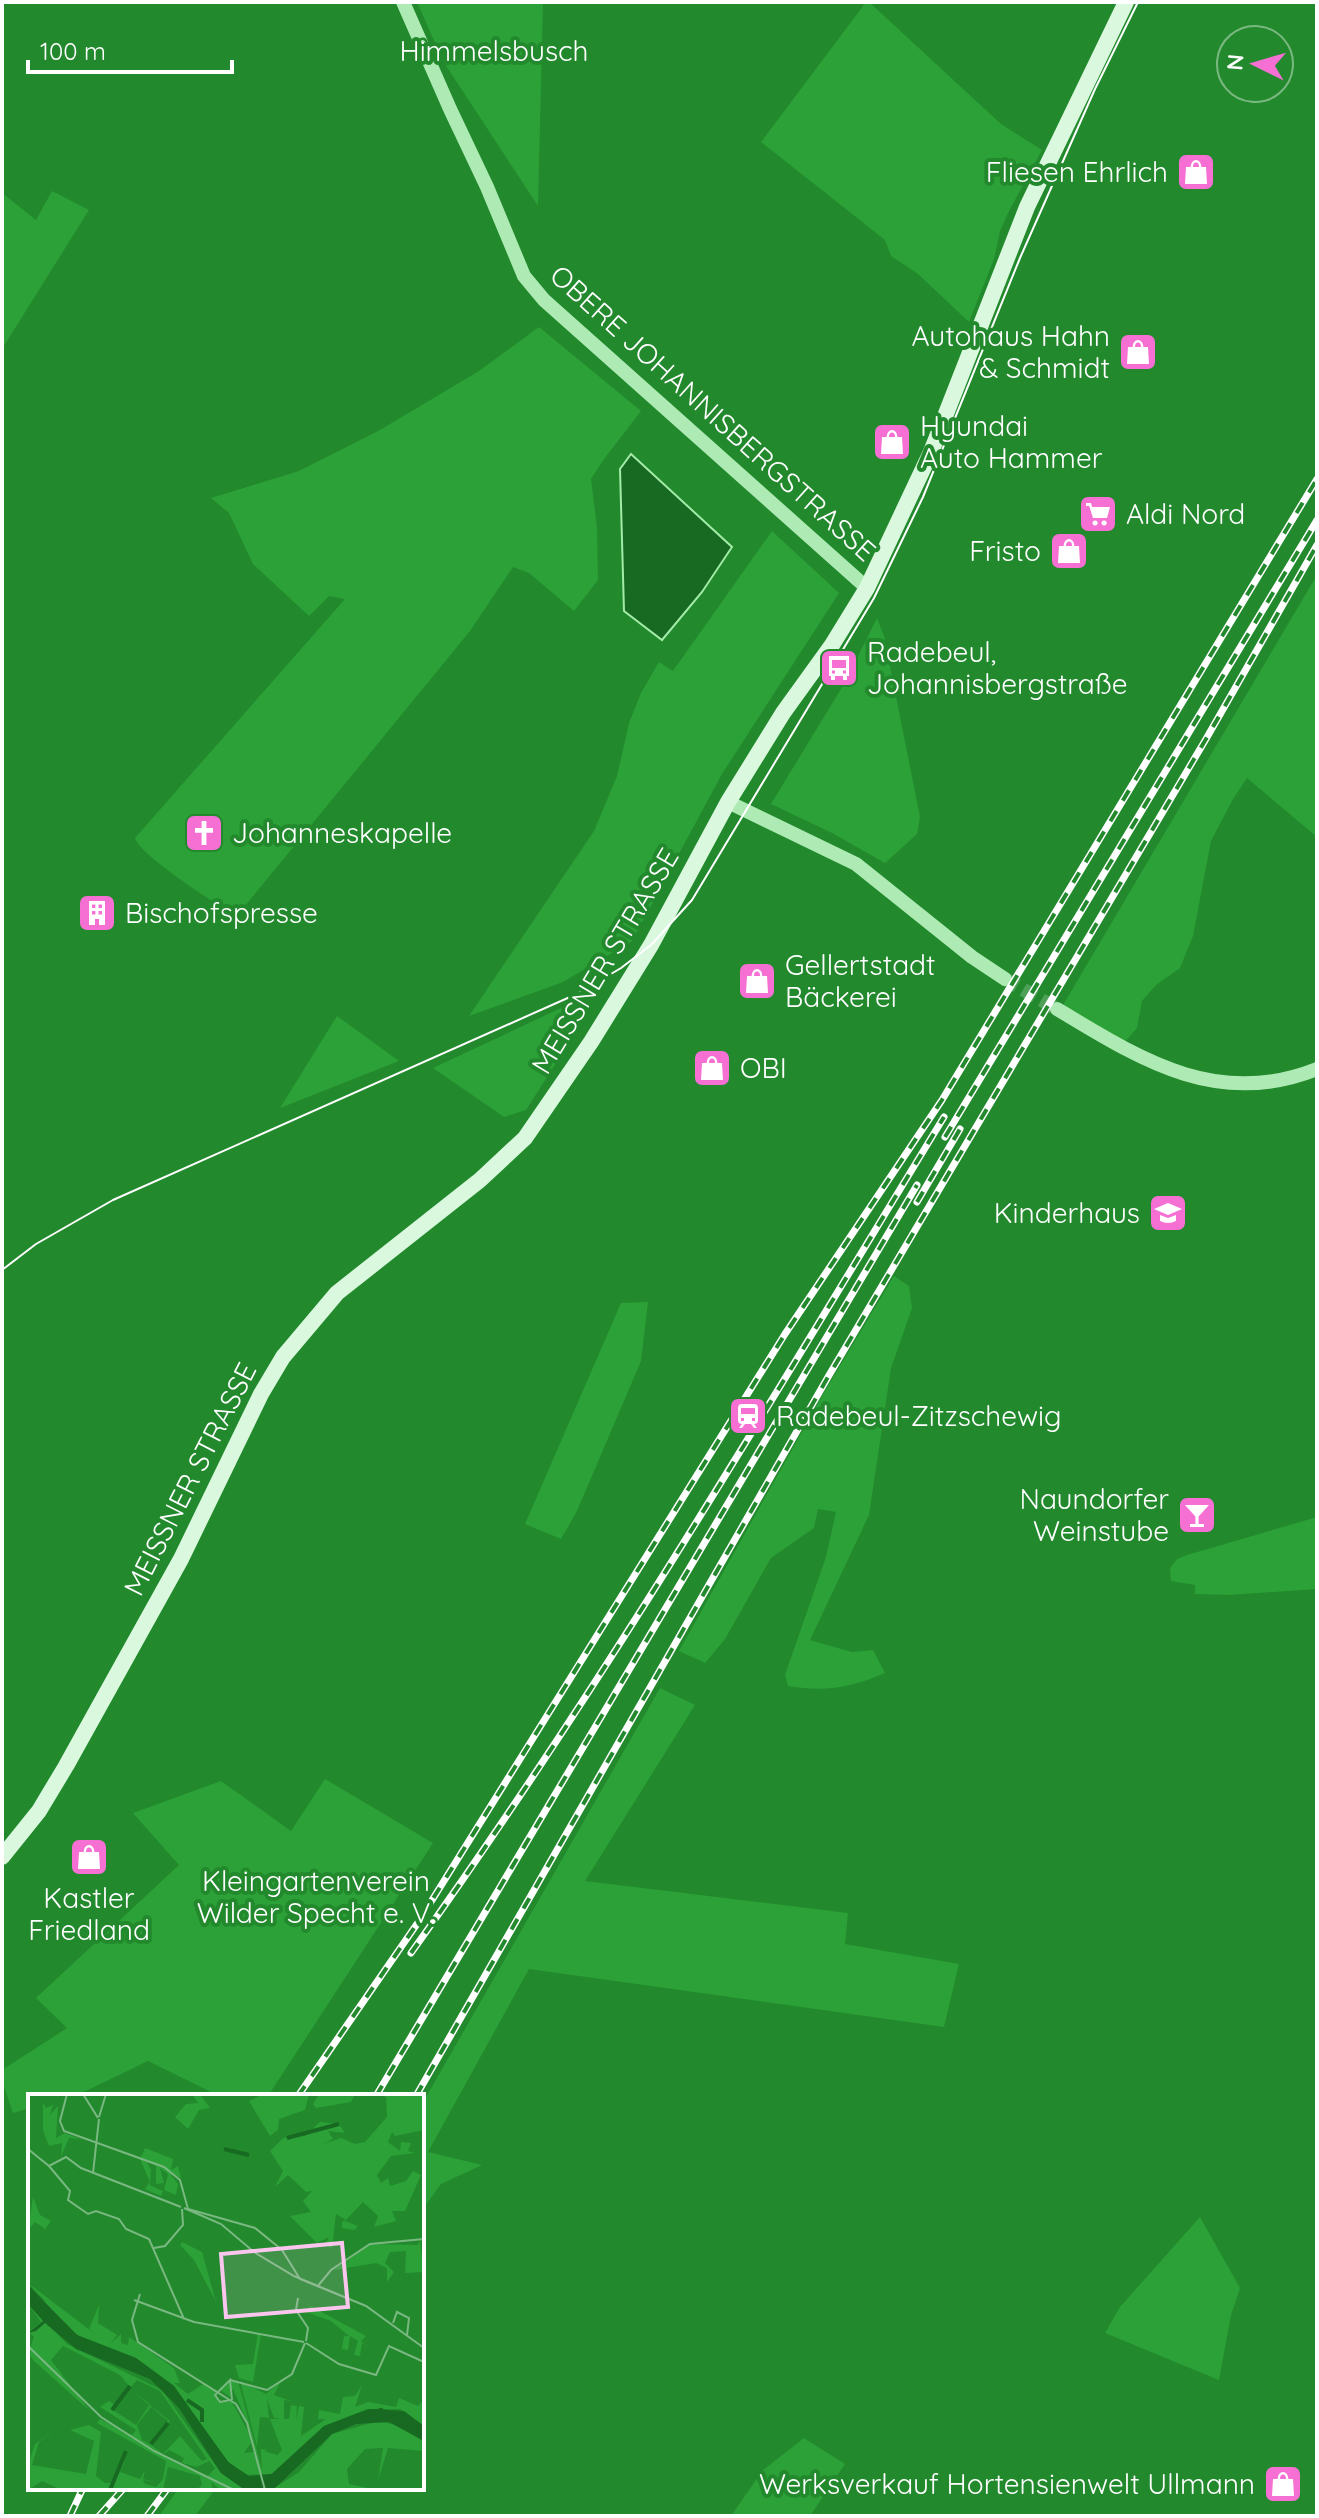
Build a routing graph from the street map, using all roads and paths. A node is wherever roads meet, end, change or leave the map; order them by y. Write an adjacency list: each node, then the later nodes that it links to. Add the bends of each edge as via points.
1 (403, 2): 3 (street, OBERE JOHANNISBERGSTRASSE, via 524,276 544,300)
2 (1126, 2): 3 (main road, MEISSNER STRASSE, via 1027,207 931,452)
3 (867, 588): 4 (main road, MEISSNER STRASSE)
4 (728, 802): 5 (street, via 856,864); 8 (main road, MEISSNER STRASSE, via 651,945 525,1138 337,1293 283,1357 181,1559 66,1766)
5 (1005, 979)
6 (1057, 1009): 7 (street, via 1129,1052 1211,1082 1259,1083)
7 (1317, 1069)
8 (2, 1857)

